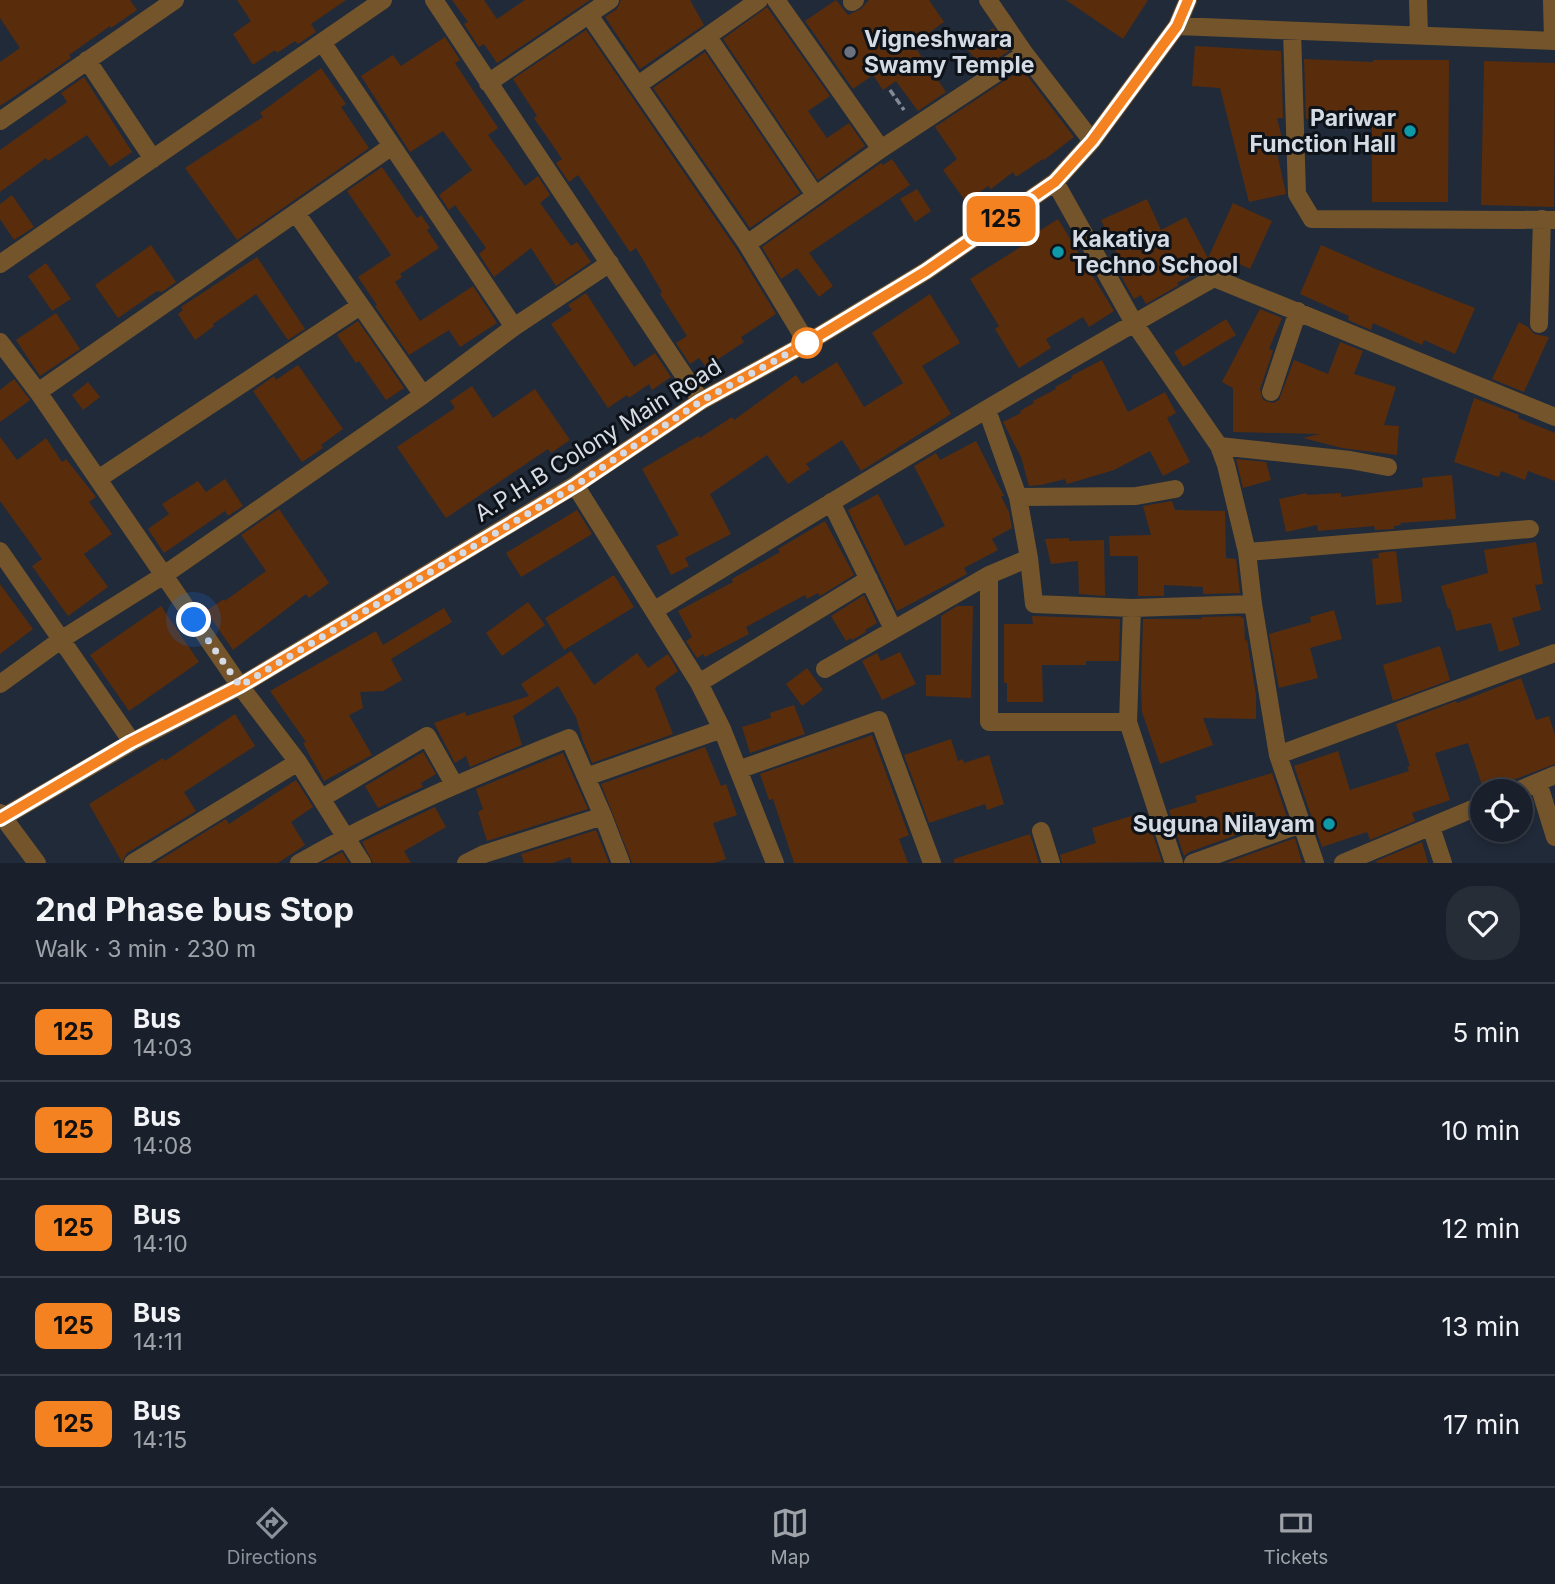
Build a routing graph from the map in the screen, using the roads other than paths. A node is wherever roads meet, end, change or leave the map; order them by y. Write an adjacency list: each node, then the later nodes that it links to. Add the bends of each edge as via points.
1 (175, 0): 19 (street)
2 (383, 0): 17 (street)
3 (434, 0): 20 (street)
4 (610, 0): 11 (street)
5 (759, 0): 15 (street)
6 (776, 0): 25 (street)
7 (988, 0): 18 (street)
8 (1188, 0): 12 (street, A.P.H.B Colony Main Road)
9 (1418, 0): 14 (street)
10 (1552, 0): 16 (street)
11 (589, 15): 20 (street); 21 (street)
12 (1177, 26): 13 (street); 23 (street, A.P.H.B Colony Main Road)
13 (1292, 31): 14 (street); 30 (street, via 1297,194 1312,219)
14 (1419, 36): 16 (street)
15 (708, 37): 21 (street); 28 (street)
16 (1554, 41)
17 (322, 42): 24 (street); 26 (street)
18 (1025, 54): 23 (street); 25 (street)
19 (87, 60): 22 (street); 26 (street)
20 (488, 83): 32 (street)
21 (638, 85): 31 (street)
22 (0, 121)
23 (1092, 141): 27 (street, A.P.H.B Colony Main Road)
24 (392, 146): 29 (street); 38 (street)
25 (881, 149): 28 (street)
26 (153, 159): 33 (street)
27 (1055, 182): 36 (street); 40 (street, A.P.H.B Colony Main Road, via 926,271)
28 (815, 195): 31 (street)
29 (296, 213): 34 (street); 41 (street)
30 (1549, 219): 37 (street)
31 (747, 243): 40 (street)
32 (610, 263): 38 (street); 44 (street)
33 (0, 264)
34 (360, 306): 43 (street); 49 (street)
35 (1298, 311): 36 (street, via 1214,278); 42 (street); 46 (street)
36 (1134, 323): 45 (street); 47 (street)
37 (1539, 324)
38 (514, 327): 43 (street)
39 (0, 342): 41 (street)
40 (807, 343): 44 (street, A.P.H.B Colony Main Road)
41 (38, 392): 49 (street)
42 (1270, 392)
43 (423, 395): 58 (street)
44 (701, 401): 50 (street, A.P.H.B Colony Main Road)
45 (987, 410): 52 (street); 53 (street)
46 (1555, 417)
47 (1219, 446): 48 (street); 56 (street)
48 (1388, 467)
49 (97, 478): 58 (street)
50 (576, 485): 63 (street); 70 (street, A.P.H.B Colony Main Road)
51 (1175, 489): 52 (street, via 1136,496)
52 (1018, 497): 57 (street)
53 (831, 502): 60 (street); 63 (street)
54 (1530, 529): 56 (street)
55 (0, 551): 65 (street)
56 (1247, 552): 61 (street)
57 (1029, 558): 59 (street); 62 (street, via 1034,604)
58 (164, 575): 65 (street); 70 (street)
59 (989, 575): 64 (street); 71 (street, via 989,722)
60 (869, 579): 64 (street); 68 (street)
61 (1253, 604): 62 (street); 74 (street)
62 (1132, 608): 71 (street)
63 (655, 610): 68 (street)
64 (893, 629): 67 (street)
65 (62, 639): 69 (street); 73 (street)
66 (1555, 653): 74 (street)
67 (825, 669)
68 (699, 683): 72 (street)
69 (0, 684)
70 (240, 686): 73 (street, A.P.H.B Colony Main Road); 75 (street)
71 (1128, 722): 99 (street)
72 (722, 729): 76 (street); 77 (street)
73 (131, 742): 82 (street, A.P.H.B Colony Main Road)
74 (1278, 755): 84 (street)
75 (298, 762): 80 (street); 91 (street)
76 (738, 770): 96 (street); 97 (street, via 879,720)
77 (586, 777): 79 (street, via 569,737); 83 (street)
78 (1547, 779): 88 (street)
79 (454, 784): 80 (street, via 427,736); 87 (street)
80 (322, 798): 87 (street)
81 (1470, 811): 85 (street)
82 (1, 816): 90 (street)
83 (603, 816): 94 (street); 95 (street)
84 (1301, 824): 89 (street); 100 (street)
85 (1431, 827): 101 (street); 102 (street)
86 (1041, 831): 98 (street)
87 (344, 837): 92 (street); 93 (street)
88 (1555, 837)
89 (1200, 862)
90 (37, 863)
91 (134, 863)
92 (299, 863)
93 (362, 863)
94 (466, 863)
95 (621, 863)
96 (775, 863)
97 (932, 863)
98 (1051, 863)
99 (1174, 863)
100 (1315, 863)
101 (1343, 863)
102 (1443, 863)

